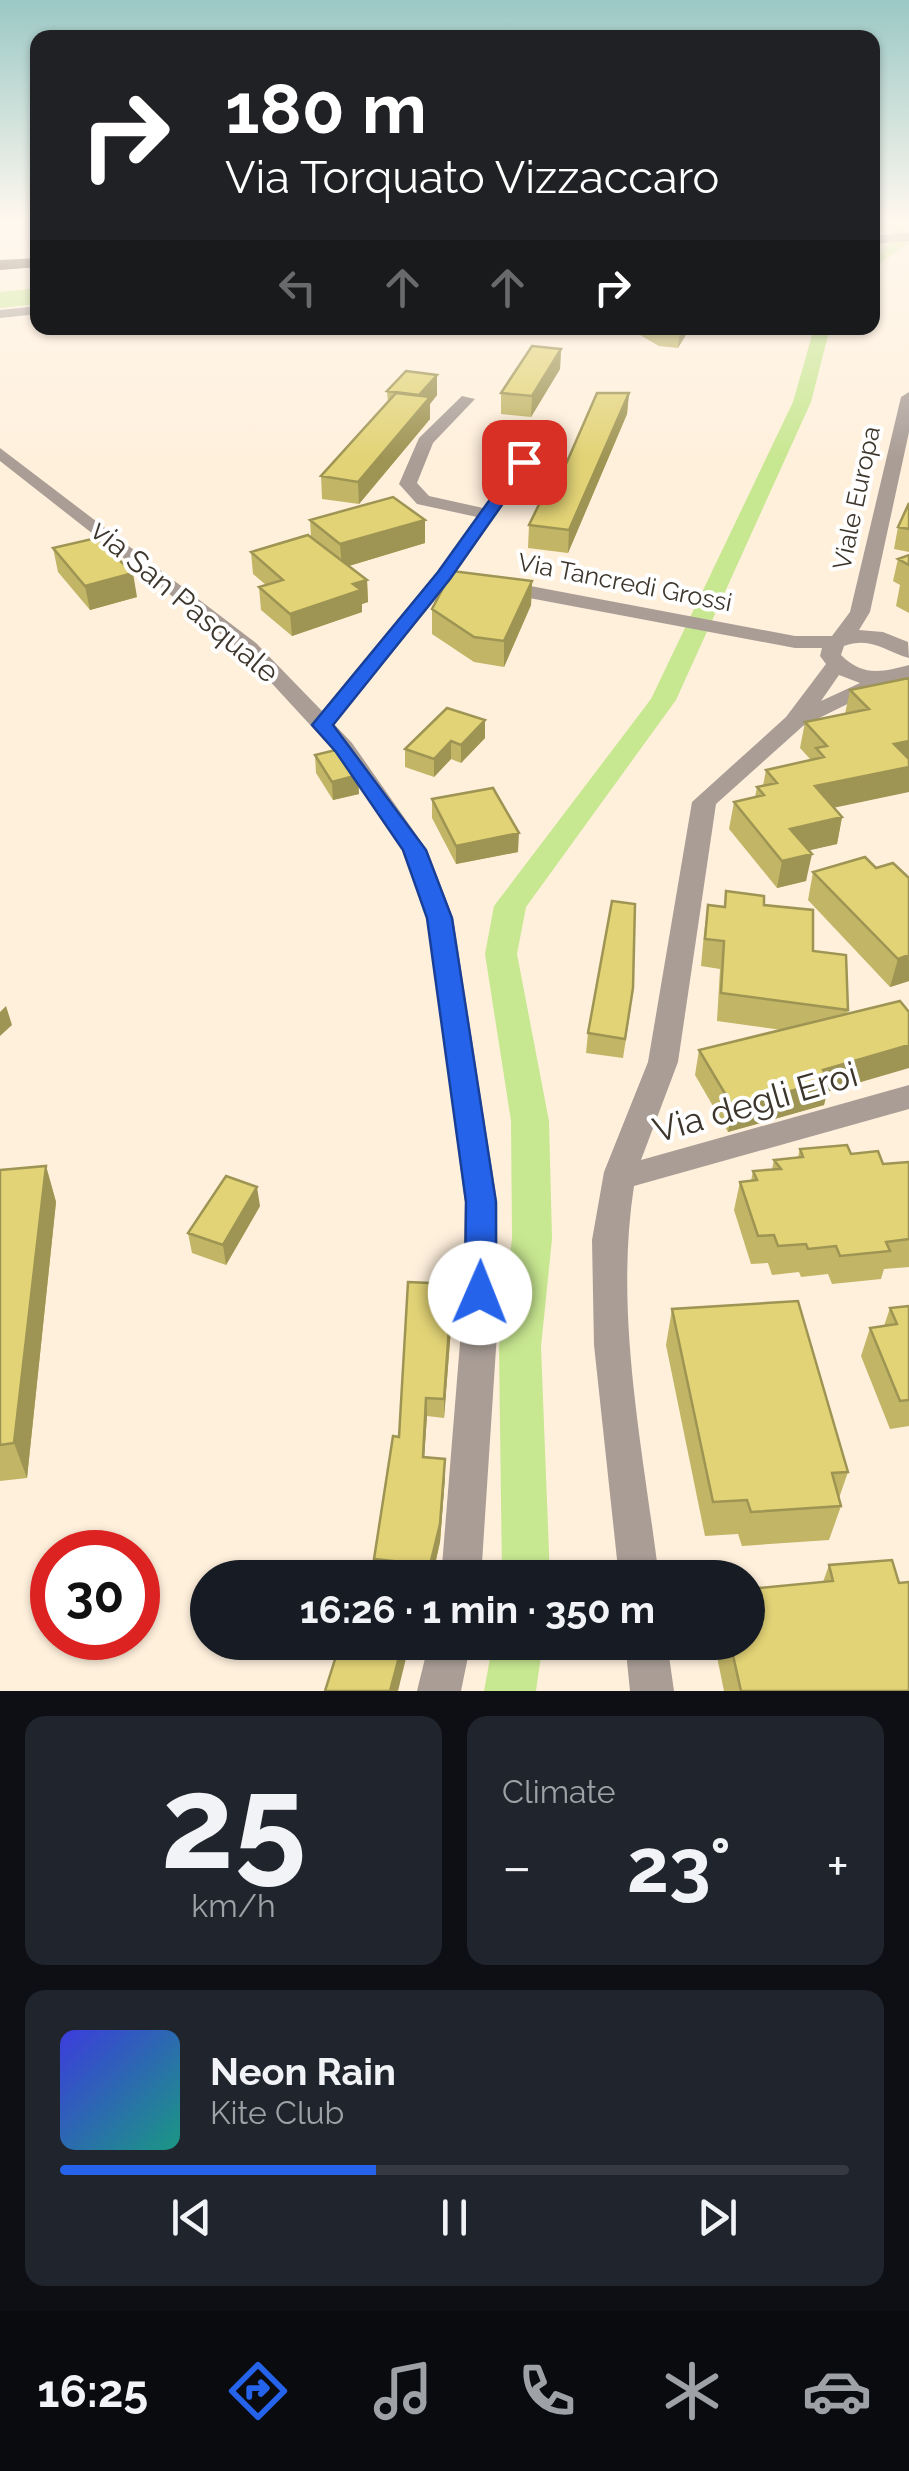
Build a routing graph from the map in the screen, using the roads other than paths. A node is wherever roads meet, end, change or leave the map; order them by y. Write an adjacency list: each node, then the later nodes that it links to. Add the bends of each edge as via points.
1 (30, 311): 2 (street)
2 (0, 314)
3 (467, 399): 7 (street, via 425,441 408,484 423,500)
4 (907, 408): 9 (street, Viale Europa)
5 (544, 436): 7 (street)
6 (0, 453): 15 (street, via San Pasquale, via 249,647)
7 (485, 514): 8 (street)
8 (444, 576): 12 (street, Via Tancredi Grossi); 15 (street)
9 (860, 612): 10 (street, Viale Europa); 12 (street, Viale Europa)
10 (880, 638): 11 (street); 12 (street); 13 (street)
11 (909, 643)
12 (836, 650): 13 (street, Via Tancredi Grossi, via 858,676); 14 (street, Viale Europa)
13 (903, 671): 14 (street)
14 (794, 722): 17 (street, via 704,802 662,1062)
15 (322, 725): 18 (street, via San Pasquale, via 414,850 440,918 481,1202 480,1318)
16 (909, 1097): 17 (street, Via degli Eroi, via 642,1172)
17 (620, 1172): 19 (street, via 609,1240 612,1344)
18 (462, 1560)
19 (637, 1560)
20 (446, 1660): 22 (street)
21 (648, 1660): 23 (street)
22 (439, 1691)
23 (652, 1691)

